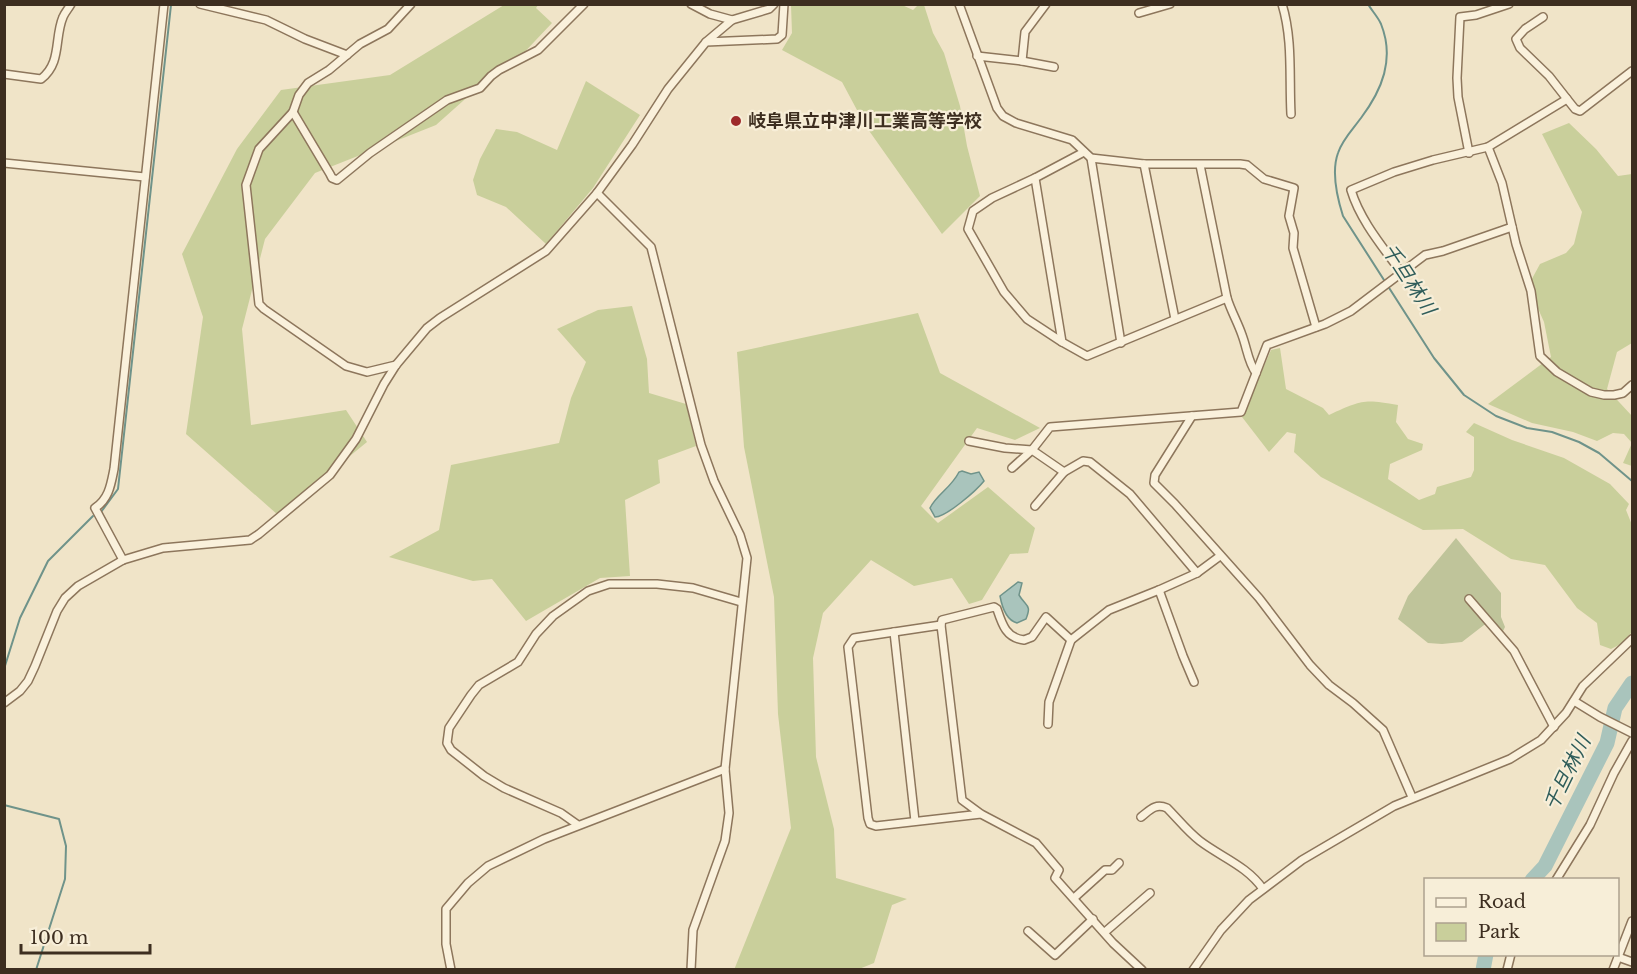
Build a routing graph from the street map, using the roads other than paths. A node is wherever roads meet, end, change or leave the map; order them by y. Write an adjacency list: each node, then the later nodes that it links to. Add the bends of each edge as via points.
1 (71, 4): 23 (street, via 63,16 55,62 48,74 41,79)
2 (164, 4): 34 (street)
3 (200, 4): 18 (street, via 266,20)
4 (411, 4): 18 (street, via 388,29)
5 (584, 4): 25 (street, via 538,50 499,70 480,88 447,100 337,180 332,178)
6 (691, 4): 16 (street)
7 (774, 4): 16 (street)
8 (784, 4): 17 (street, via 782,35 777,39)
9 (959, 4): 19 (street)
10 (1046, 4): 20 (street, via 1025,32)
11 (1170, 4): 14 (street)
12 (1282, 4): 26 (street, via 1291,55)
13 (1509, 4): 29 (street, via 1460,17 1456,78)
14 (1139, 13)
15 (1543, 17): 24 (street, via 1516,39)
16 (732, 20): 17 (street)
17 (706, 42): 36 (street, via 668,89)
18 (347, 55): 25 (street, via 308,83)
19 (977, 56): 20 (street); 28 (street, via 1003,116 1072,140)
20 (1022, 61): 21 (street)
21 (1054, 67)
22 (1632, 71): 24 (street, via 1580,111)
23 (4, 74)
24 (1567, 99): 27 (street)
25 (292, 112): 44 (street, via 259,149 246,185 259,304 346,366 367,372)
26 (1292, 114)
27 (1488, 147): 29 (street); 37 (street, via 1502,183)
28 (1084, 152): 30 (street); 35 (street)
29 (1469, 153): 38 (street, via 1404,169 1351,190)
30 (1091, 158): 32 (street); 43 (street)
31 (4, 163): 34 (street)
32 (1144, 164): 33 (street); 40 (street)
33 (1200, 165): 39 (street); 41 (street, via 1240,164 1264,179 1294,188 1289,216 1293,248)
34 (145, 177): 54 (street, via 111,487 95,508)
35 (1035, 178): 42 (street); 42 (street, via 973,211 968,229 1004,292 1027,319)
36 (597, 193): 44 (street, via 546,251 428,327); 58 (street, via 651,247 701,445 747,558)
37 (1512, 227): 38 (street, via 1425,255); 46 (street, via 1531,291 1540,352 1546,363 1573,383 1604,396 1623,393)
38 (1399, 273): 41 (street, via 1351,310)
39 (1227, 298): 40 (street); 45 (street)
40 (1175, 319): 43 (street)
41 (1316, 327): 45 (street, via 1267,345)
42 (1062, 342): 43 (street, via 1087,356)
43 (1121, 343)
44 (396, 365): 54 (street, via 356,439 330,475 259,534 238,542 163,548)
45 (1256, 373): 47 (street, via 1241,412)
46 (1632, 385)
47 (1192, 416): 49 (street, via 1056,425); 53 (street, via 1154,483)
48 (969, 441): 49 (street)
49 (1032, 450): 50 (street); 51 (street)
50 (1012, 468)
51 (1064, 472): 52 (street); 55 (street, via 1086,461 1105,473 1130,494)
52 (1035, 506)
53 (1220, 556): 55 (street); 71 (street, via 1259,598 1322,679 1383,730)
54 (123, 560): 65 (street, via 65,598 28,681)
55 (1197, 573): 56 (street)
56 (1159, 590): 62 (street, via 1109,610); 63 (street)
57 (1469, 599): 67 (street, via 1514,651)
58 (741, 602): 70 (street); 75 (street, via 693,588 609,584 588,591 553,616 518,662 479,684 449,728 447,743 451,750 504,788 561,813)
59 (941, 625): 60 (street); 62 (street, via 942,620 994,607 1003,627 1018,640 1032,637 1046,616); 72 (street, via 962,800)
60 (894, 632): 74 (street); 74 (street, via 858,636 848,646 870,824)
61 (1632, 639): 64 (street, via 1583,686)
62 (1071, 640): 66 (street, via 1048,702)
63 (1194, 682)
64 (1574, 701): 67 (street); 68 (street)
65 (4, 703)
66 (1048, 724)
67 (1554, 727): 71 (street, via 1521,754)
68 (1631, 732)
69 (1632, 741): 77 (street, via 1590,825)
70 (725, 769): 75 (street); 89 (street, via 729,813 725,841 693,930)
71 (1412, 797): 78 (street, via 1302,860)
72 (981, 814): 74 (street); 80 (street, via 1036,843 1059,870 1055,878)
73 (1141, 817): 78 (street, via 1153,807 1167,808 1200,841 1256,878)
74 (915, 821)
75 (578, 825): 88 (street, via 488,866 468,883 445,912)
76 (1119, 863): 80 (street)
77 (1557, 878)
78 (1263, 889): 91 (street, via 1221,930)
79 (1150, 893): 84 (street)
80 (1074, 898): 81 (street)
81 (1093, 919): 83 (street, via 1055,955); 84 (street)
82 (1632, 921): 85 (street)
83 (1028, 931)
84 (1106, 932): 90 (street)
85 (1619, 954)
86 (1618, 957): 87 (street); 92 (street)
87 (1632, 962)
88 (451, 969)
89 (691, 969)
90 (1142, 969)
91 (1193, 969)
92 (1612, 969)

